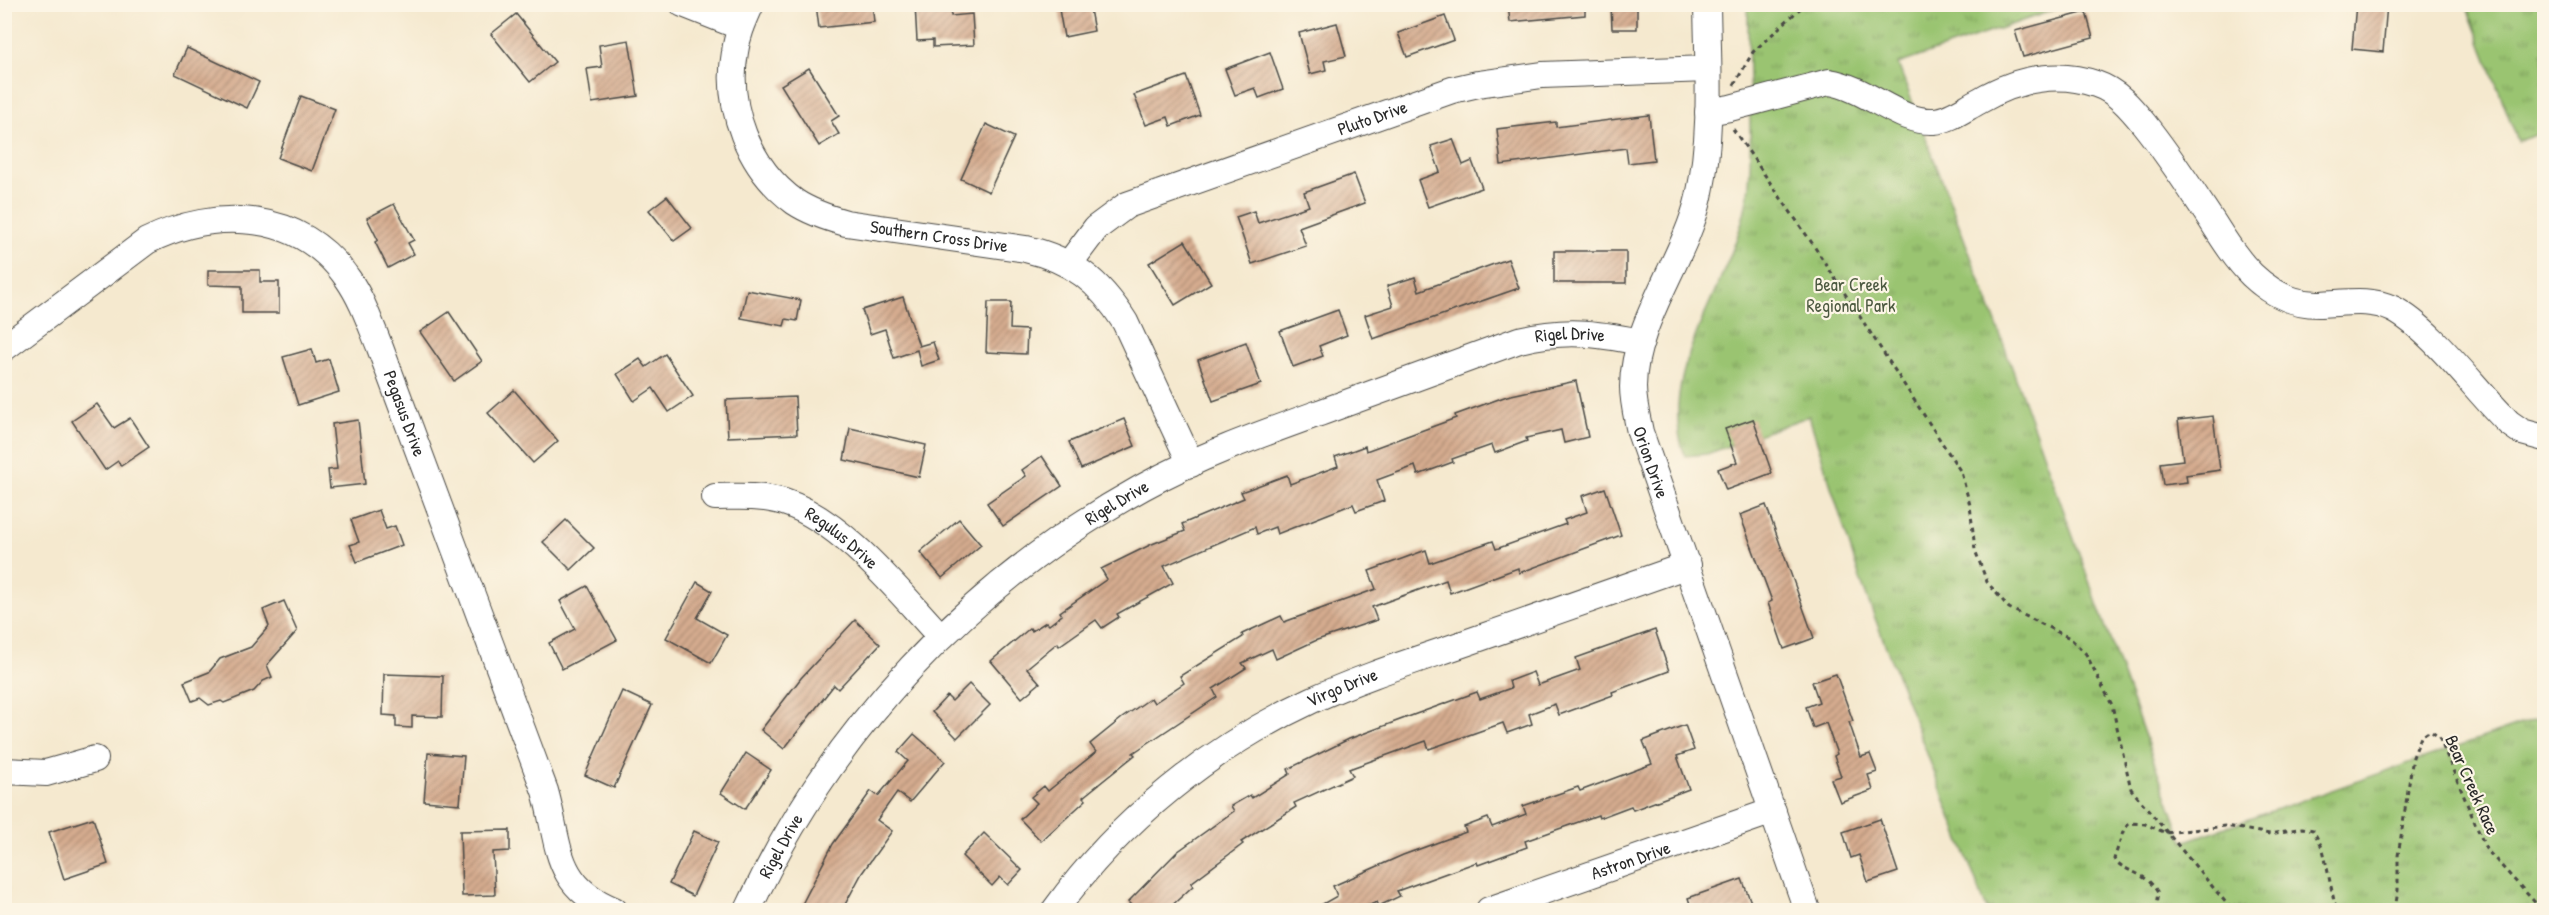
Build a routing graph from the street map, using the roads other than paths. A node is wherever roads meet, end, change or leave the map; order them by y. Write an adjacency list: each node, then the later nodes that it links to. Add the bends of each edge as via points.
1 (683, 4): 3 (street)
2 (1707, 4): 4 (street, Orion Drive)
3 (746, 16): 6 (street, Southern Cross Drive, via 732,76 740,126 762,167 777,187 796,202 846,223 1026,249)
4 (1708, 69): 5 (street, Orion Drive); 6 (street, Pluto Drive, via 1542,75 1452,90 1127,204 1096,228)
5 (1719, 110): 7 (street, Orion Drive, via 1698,200); 9 (street, via 1829,82 1860,91 1900,114 1936,121 2021,81 2060,78 2097,84 2114,92 2133,109 2240,264 2268,290 2303,303 2359,301 2392,309 2422,330 2509,423 2522,432)
6 (1069, 264): 10 (street, Southern Cross Drive, via 1099,286 1125,322)
7 (1641, 342): 10 (street, Rigel Drive, via 1591,332 1545,334 1519,340); 12 (street, Orion Drive, via 1633,386 1638,424)
8 (4, 348): 17 (street, Pegasus Drive, via 147,241 195,223 222,219 270,224 294,232 335,263 348,279 379,345 545,790 560,860 578,887)
9 (2544, 438)
10 (1191, 464): 13 (street, Rigel Drive, via 1144,487 1060,538)
11 (715, 497): 13 (street, Regulus Drive, via 756,496 804,509 825,522 874,567)
12 (1688, 565): 16 (street, Orion Drive); 19 (street, Virgo Drive, via 1355,682 1275,718 1203,763 1161,796 1122,832)
13 (940, 636): 18 (street, Rigel Drive, via 839,753 805,803)
14 (95, 759): 15 (street, via 46,773)
15 (4, 771)
16 (1773, 811): 20 (street, Astron Drive); 21 (street, Orion Drive)
17 (614, 910)
18 (748, 910)
19 (1055, 910)
20 (1489, 910)
21 (1807, 910)

